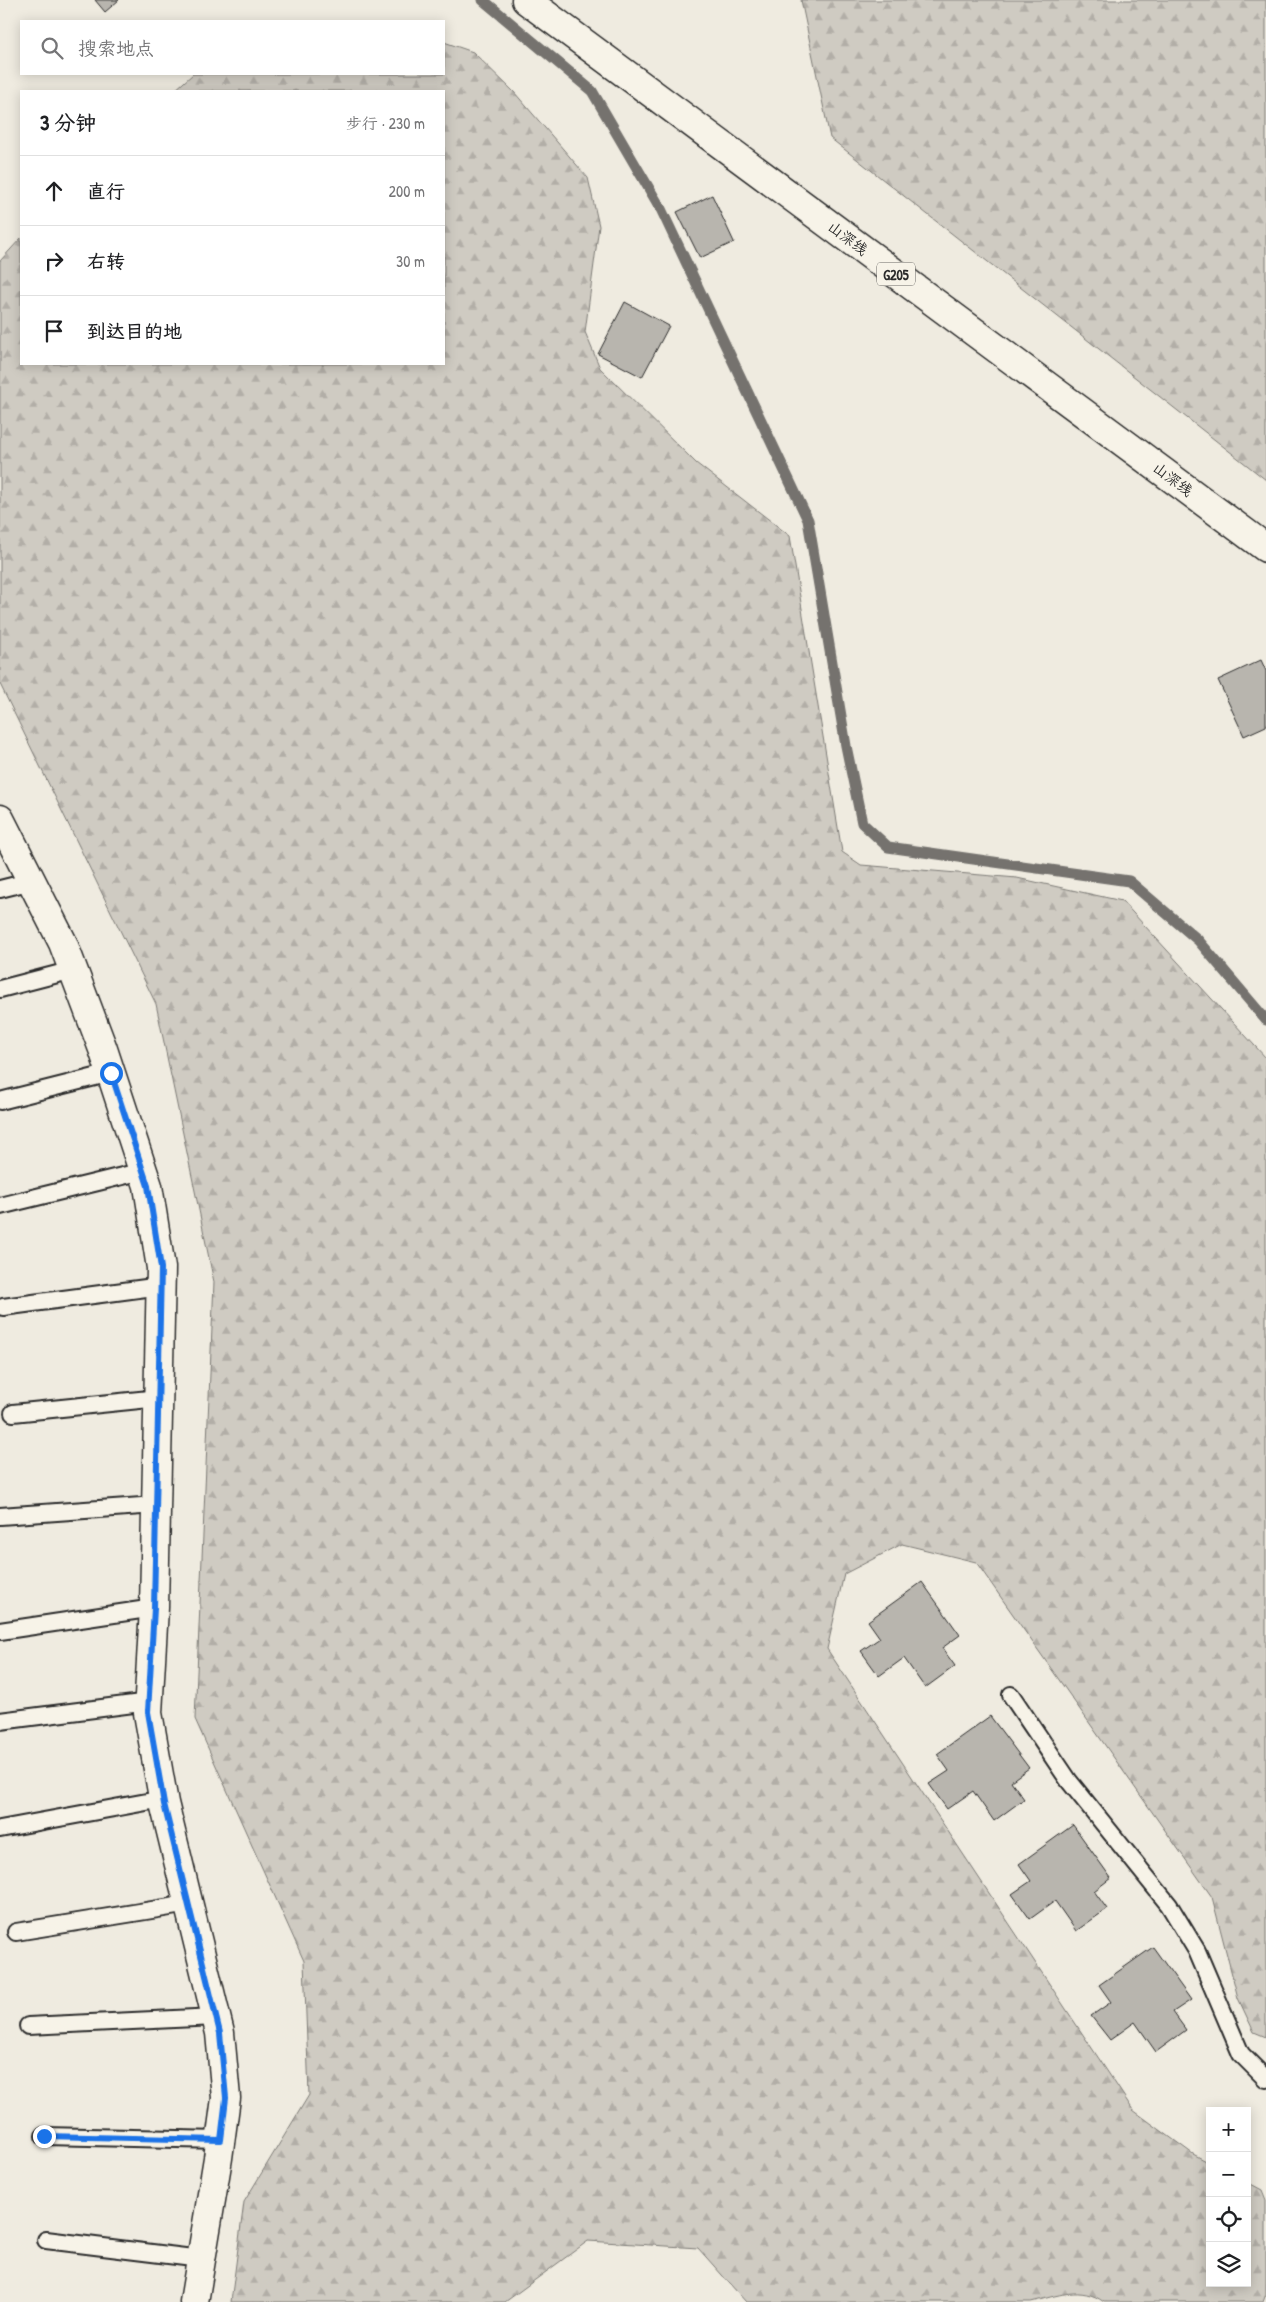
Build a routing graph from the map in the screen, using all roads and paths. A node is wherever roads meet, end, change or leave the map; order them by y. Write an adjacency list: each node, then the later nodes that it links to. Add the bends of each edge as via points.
1 (526, 0): 2 (main road, 山深线 / G205)
2 (1266, 548)
3 (0, 820): 4 (main road)
4 (32, 881): 5 (lane); 6 (main road)
5 (0, 889)
6 (73, 970): 7 (lane); 8 (main road)
7 (0, 989)
8 (111, 1073): 9 (lane); 10 (main road)
9 (0, 1101)
10 (143, 1171): 11 (lane); 12 (main road, via 161,1268)
11 (0, 1206)
12 (161, 1286): 13 (lane); 14 (main road)
13 (3, 1307)
14 (159, 1398): 15 (lane); 16 (main road)
15 (13, 1413)
16 (156, 1505): 17 (lane); 18 (main road)
17 (0, 1516)
18 (154, 1608): 19 (lane); 21 (main road)
19 (0, 1632)
20 (1011, 1695): 29 (lane, via 1069,1782 1169,1905 1197,1951 1241,2054)
21 (149, 1702): 22 (lane); 23 (main road, via 148,1712)
22 (0, 1721)
23 (164, 1799): 24 (lane); 25 (main road)
24 (0, 1829)
25 (188, 1904): 26 (lane); 27 (main road)
26 (16, 1932)
27 (216, 2017): 28 (lane); 31 (main road, via 226,2098)
28 (28, 2026)
29 (1266, 2079)
30 (44, 2136): 31 (lane)
31 (221, 2140): 33 (main road)
32 (46, 2240): 33 (lane)
33 (201, 2259): 34 (main road)
34 (194, 2302)

